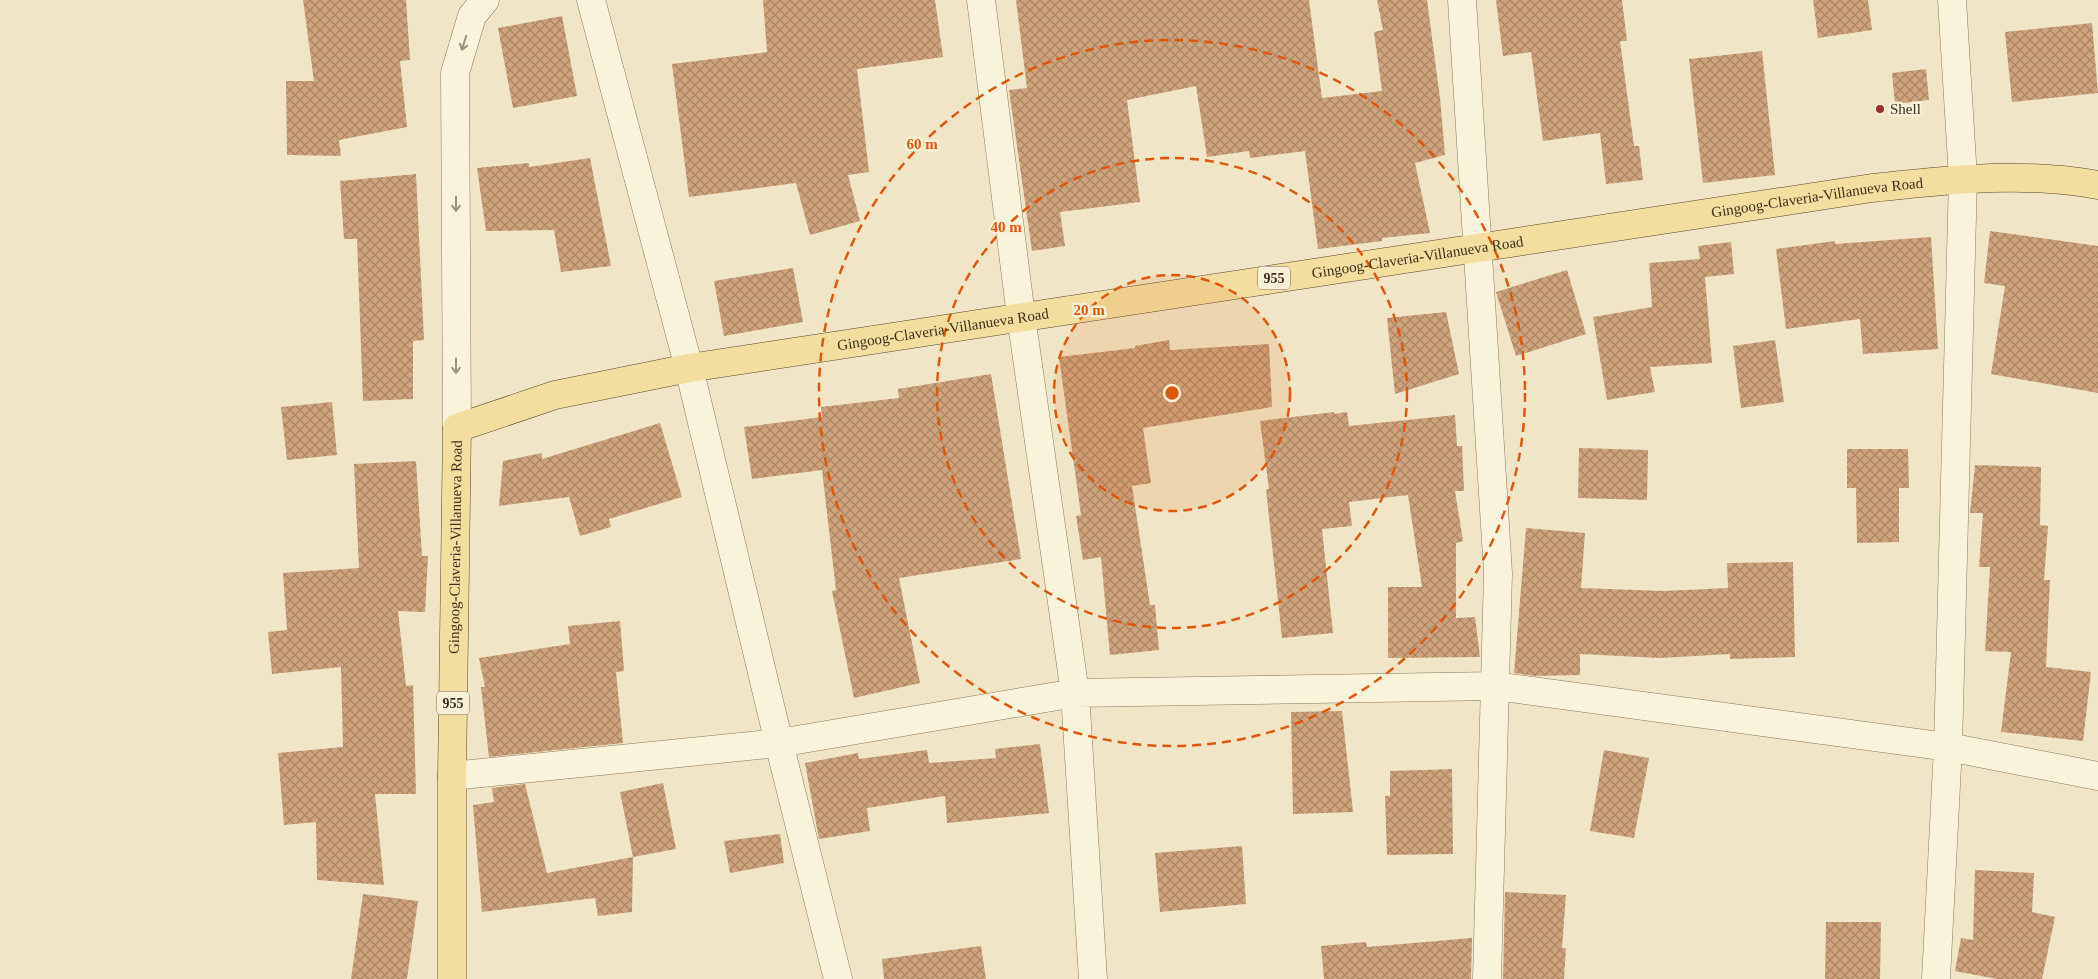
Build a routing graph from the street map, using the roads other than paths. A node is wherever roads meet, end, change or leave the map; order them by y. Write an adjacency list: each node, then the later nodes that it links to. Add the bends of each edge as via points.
1 (486, 0): 11 (street, one-way to 11, via 472,16 455,73)
2 (591, 0): 10 (street)
3 (982, 0): 9 (street)
4 (1462, 0): 8 (street)
5 (1952, 0): 6 (street)
6 (1963, 178): 7 (main road, Gingoog-Claveria-Villanueva Road / 955, via 2062,179); 8 (main road, Gingoog-Claveria-Villanueva Road / 955, via 1872,188); 15 (street)
7 (2098, 185)
8 (1478, 247): 9 (main road, Gingoog-Claveria-Villanueva Road / 955); 12 (street, via 1498,572)
9 (1021, 316): 10 (main road, Gingoog-Claveria-Villanueva Road / 955); 13 (street)
10 (689, 368): 11 (main road, Gingoog-Claveria-Villanueva Road / 955, via 554,395); 14 (street)
11 (457, 428): 16 (main road, Gingoog-Claveria-Villanueva Road / 955)
12 (1495, 686): 13 (street); 15 (street); 21 (street)
13 (1075, 693): 14 (street); 20 (street)
14 (779, 743): 16 (street); 19 (street)
15 (1948, 748): 17 (street); 22 (street)
16 (452, 776): 18 (main road, Gingoog-Claveria-Villanueva Road / 955)
17 (2098, 776)
18 (452, 979)
19 (838, 979)
20 (1093, 979)
21 (1487, 979)
22 (1936, 979)

